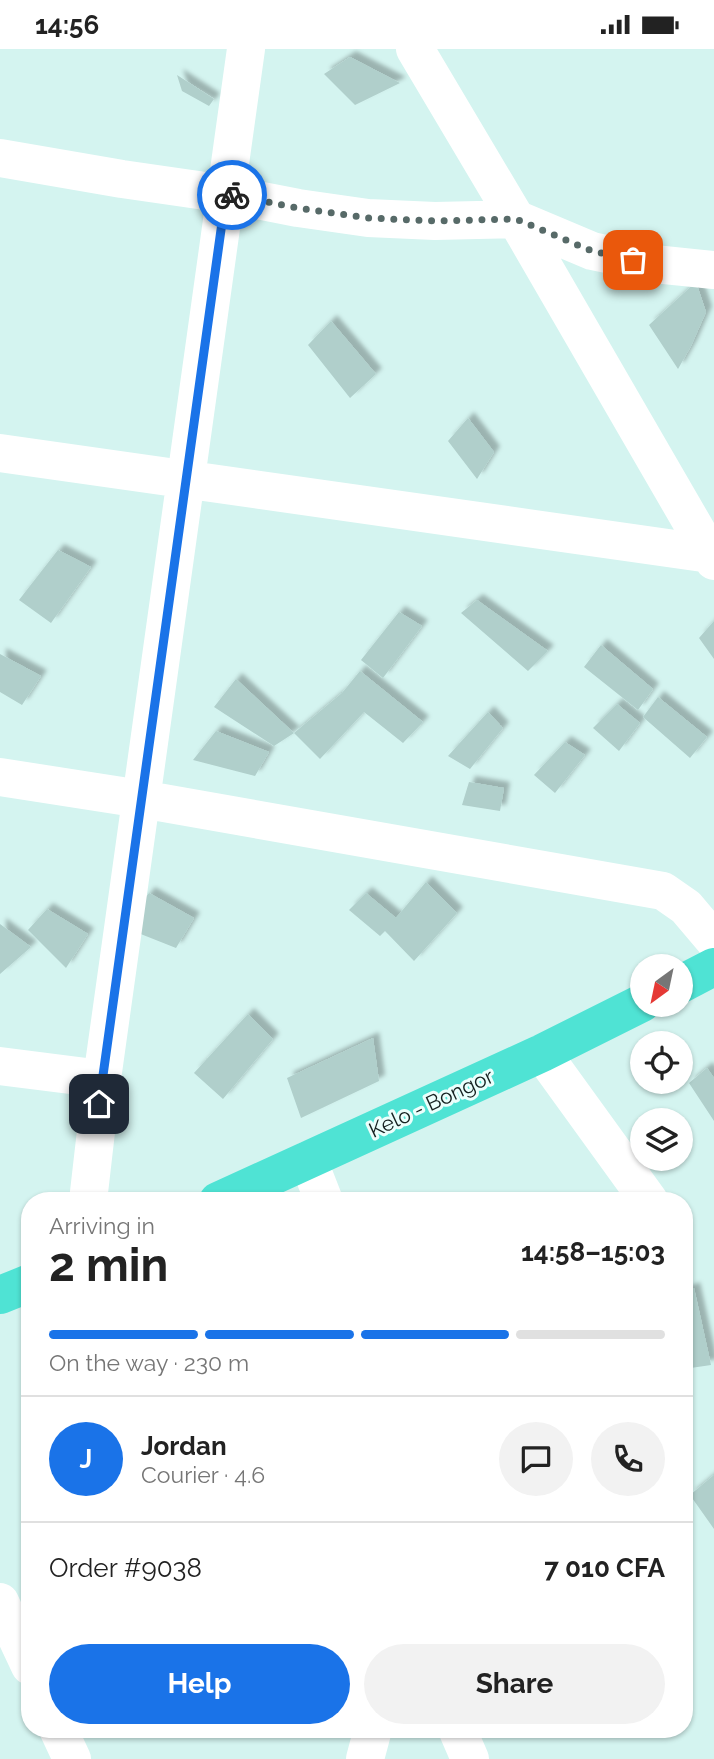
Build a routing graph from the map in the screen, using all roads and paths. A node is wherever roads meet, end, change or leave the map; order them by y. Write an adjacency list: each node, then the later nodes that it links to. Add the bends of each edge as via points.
1 (246, 49): 4 (street)
2 (415, 49): 5 (street)
3 (0, 158): 4 (street)
4 (226, 194): 5 (street, via 368,218); 8 (street)
5 (516, 219): 6 (street, via 592,251 654,264); 9 (street)
6 (714, 269)
7 (0, 453): 8 (street)
8 (185, 479): 9 (street); 11 (street)
9 (712, 558)
10 (0, 777): 11 (street)
11 (141, 799): 12 (street, via 663,891 686,907); 18 (street)
12 (714, 940)
13 (714, 967): 14 (highway)
14 (693, 977)
15 (630, 1009): 16 (highway, Kelo - Bongor)
16 (541, 1053): 19 (highway, Kelo - Bongor); 23 (street)
17 (0, 1066): 18 (street)
18 (102, 1079): 20 (street)
19 (307, 1160): 21 (highway, Kelo - Bongor); 22 (street)
20 (89, 1192)
21 (238, 1192)
22 (320, 1192)
23 (642, 1192)
24 (21, 1287): 25 (highway)
25 (0, 1295)
26 (0, 1602): 27 (street)
27 (21, 1647)
28 (62, 1738): 31 (street)
29 (371, 1738): 32 (street)
30 (461, 1738): 33 (street)
31 (72, 1759)
32 (365, 1759)
33 (470, 1759)

